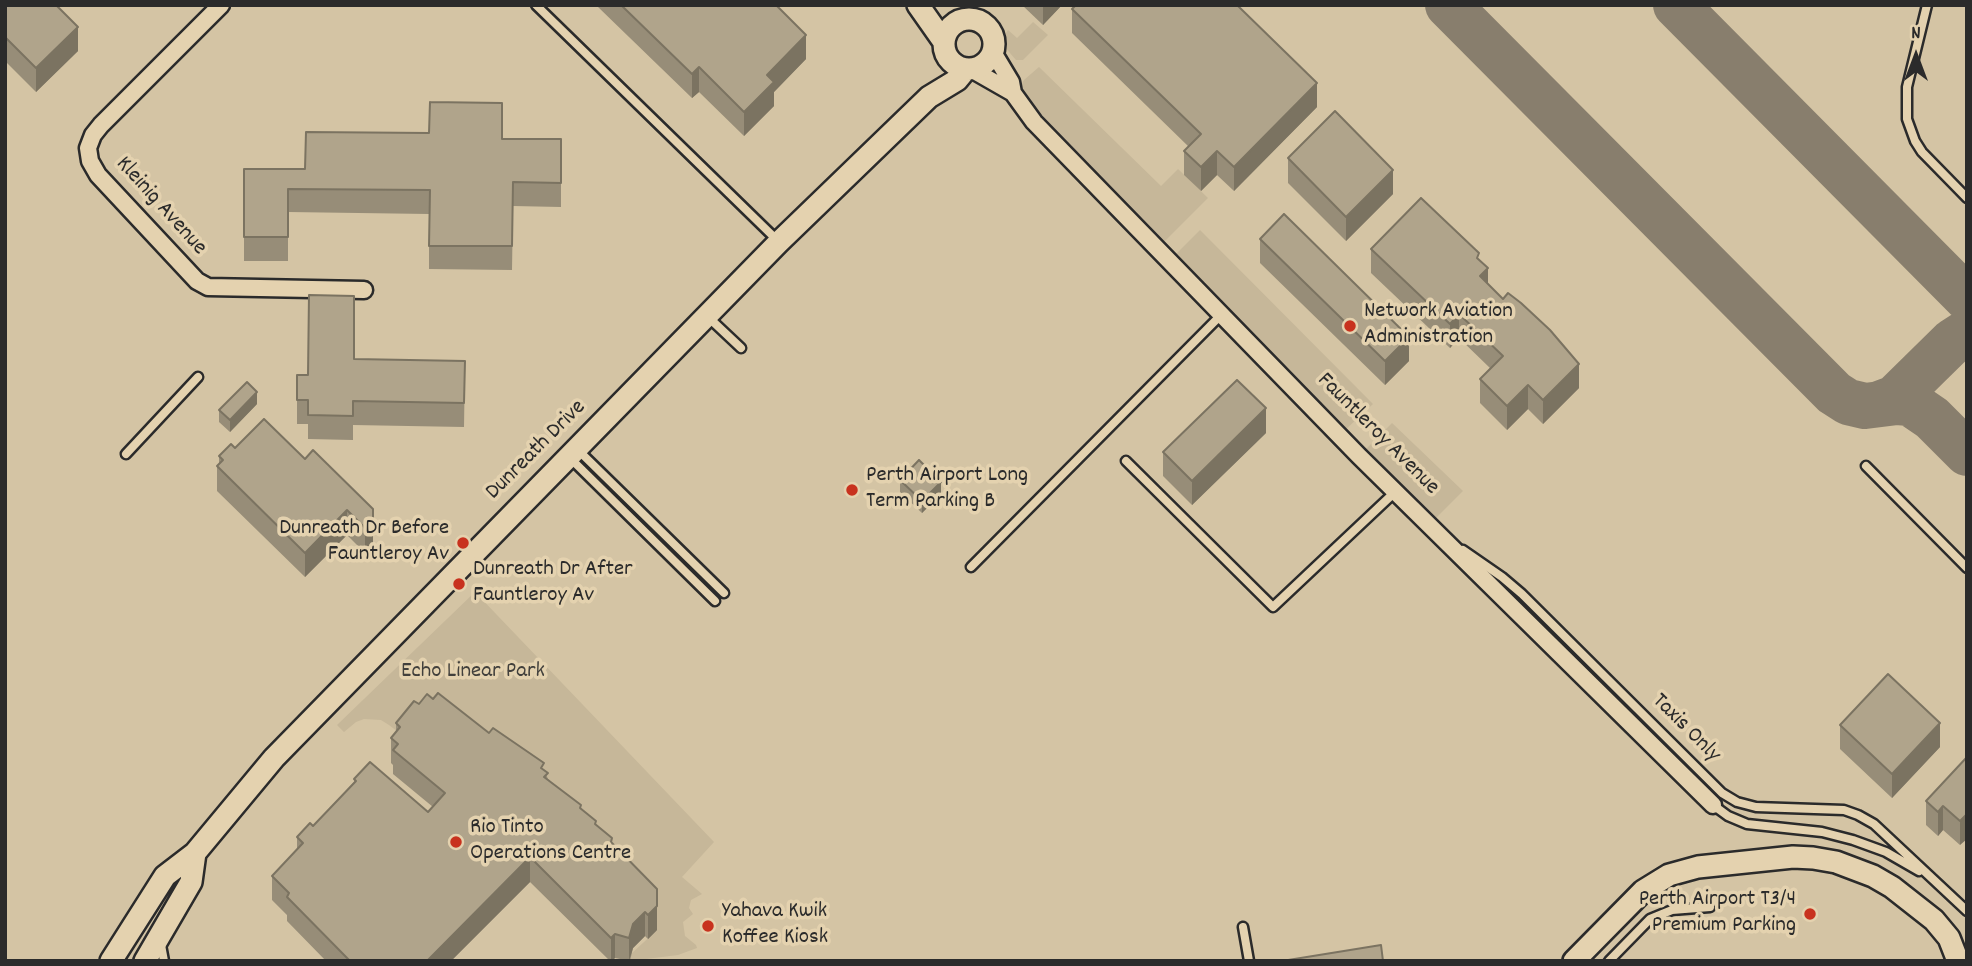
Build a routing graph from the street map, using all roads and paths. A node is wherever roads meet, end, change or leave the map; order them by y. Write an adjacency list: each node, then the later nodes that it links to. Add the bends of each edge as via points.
1 (221, 5): 13 (street, Kleinig Avenue, via 101,125 88,148 90,161 197,281 208,287)
2 (536, 5): 12 (lane)
3 (1927, 5): 11 (lane, via 1907,88 1907,119 1922,152)
4 (921, 8): 5 (main road); 6 (main road)
5 (960, 21): 6 (main road, via 948,30); 7 (main road, via 975,20 987,27)
6 (945, 47): 8 (main road, via 955,64); 10 (main road, Dunreath Drive)
7 (993, 52): 8 (main road, via 982,65); 9 (street, Fauntleroy Avenue)
8 (968, 69): 9 (street, Fauntleroy Avenue); 10 (main road, Dunreath Drive)
9 (1013, 93): 14 (street, Fauntleroy Avenue, via 1034,122)
10 (929, 97): 12 (main road, Dunreath Drive)
11 (1967, 198)
12 (779, 242): 15 (main road, Dunreath Drive)
13 (364, 290)
14 (1221, 315): 22 (street, Fauntleroy Avenue); 24 (lane)
15 (707, 316): 16 (lane); 18 (main road, Dunreath Drive)
16 (741, 348)
17 (198, 377): 19 (lane)
18 (573, 452): 26 (lane); 27 (lane); 29 (main road, Dunreath Drive, via 274,758)
19 (126, 454)
20 (1126, 461): 22 (lane, via 1273,607)
21 (1866, 466): 25 (lane)
22 (1395, 492): 23 (street, Fauntleroy Avenue)
23 (1440, 536): 28 (street, Fauntleroy Avenue); 30 (lane, Taxis Only, via 1522,594 1723,793 1756,807 1844,810 1858,815 1874,824)
24 (971, 567)
25 (1967, 568)
26 (724, 593)
27 (715, 601)
28 (1713, 805): 30 (lane, via 1747,824 1853,840)
29 (195, 853): 34 (main road, Dunreath Drive, via 191,882); 35 (main road, Dunreath Drive, via 165,876)
30 (1934, 880): 32 (lane)
31 (1710, 907): 40 (lane, via 1672,911 1650,919)
32 (1967, 911)
33 (1243, 927): 38 (lane)
34 (161, 931): 36 (main road, Dunreath Drive); 37 (lane)
35 (111, 961)
36 (145, 961)
37 (164, 961)
38 (1249, 961)
39 (1574, 961): 41 (main road, via 1643,891 1669,875 1709,865 1793,857 1845,865 1892,887 1934,920 1949,938)
40 (1609, 961)
41 (1958, 961)

